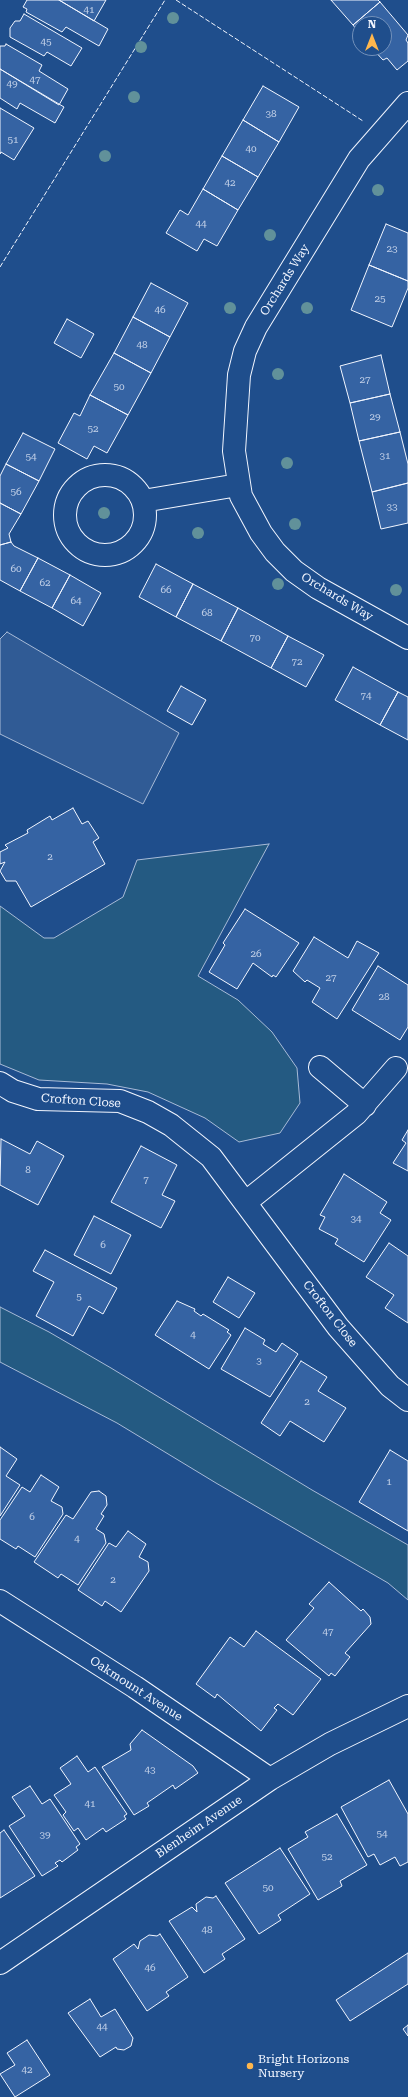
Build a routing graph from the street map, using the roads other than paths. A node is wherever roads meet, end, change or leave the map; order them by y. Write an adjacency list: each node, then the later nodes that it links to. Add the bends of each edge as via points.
1 (408, 103): 2 (street, Orchards Way, via 369,147 348,176 256,327 245,351 236,398 234,451)
2 (238, 485): 3 (street); 4 (street, Orchards Way, via 241,496 261,533 294,571 318,588)
3 (143, 501)
4 (408, 638)
5 (320, 1067): 8 (street)
6 (396, 1068): 8 (street)
7 (0, 1083): 9 (street, Crofton Close, via 13,1091 38,1099 120,1101 148,1112 171,1125 211,1157)
8 (365, 1105): 9 (street)
9 (246, 1202): 10 (street, Crofton Close, via 338,1327 390,1386)
10 (408, 1400)
11 (0, 1601): 13 (street, Oakmount Avenue, via 135,1687)
12 (408, 1706): 13 (street, Blenheim Avenue, via 330,1744)
13 (270, 1779): 14 (street, Blenheim Avenue)
14 (0, 1963)

